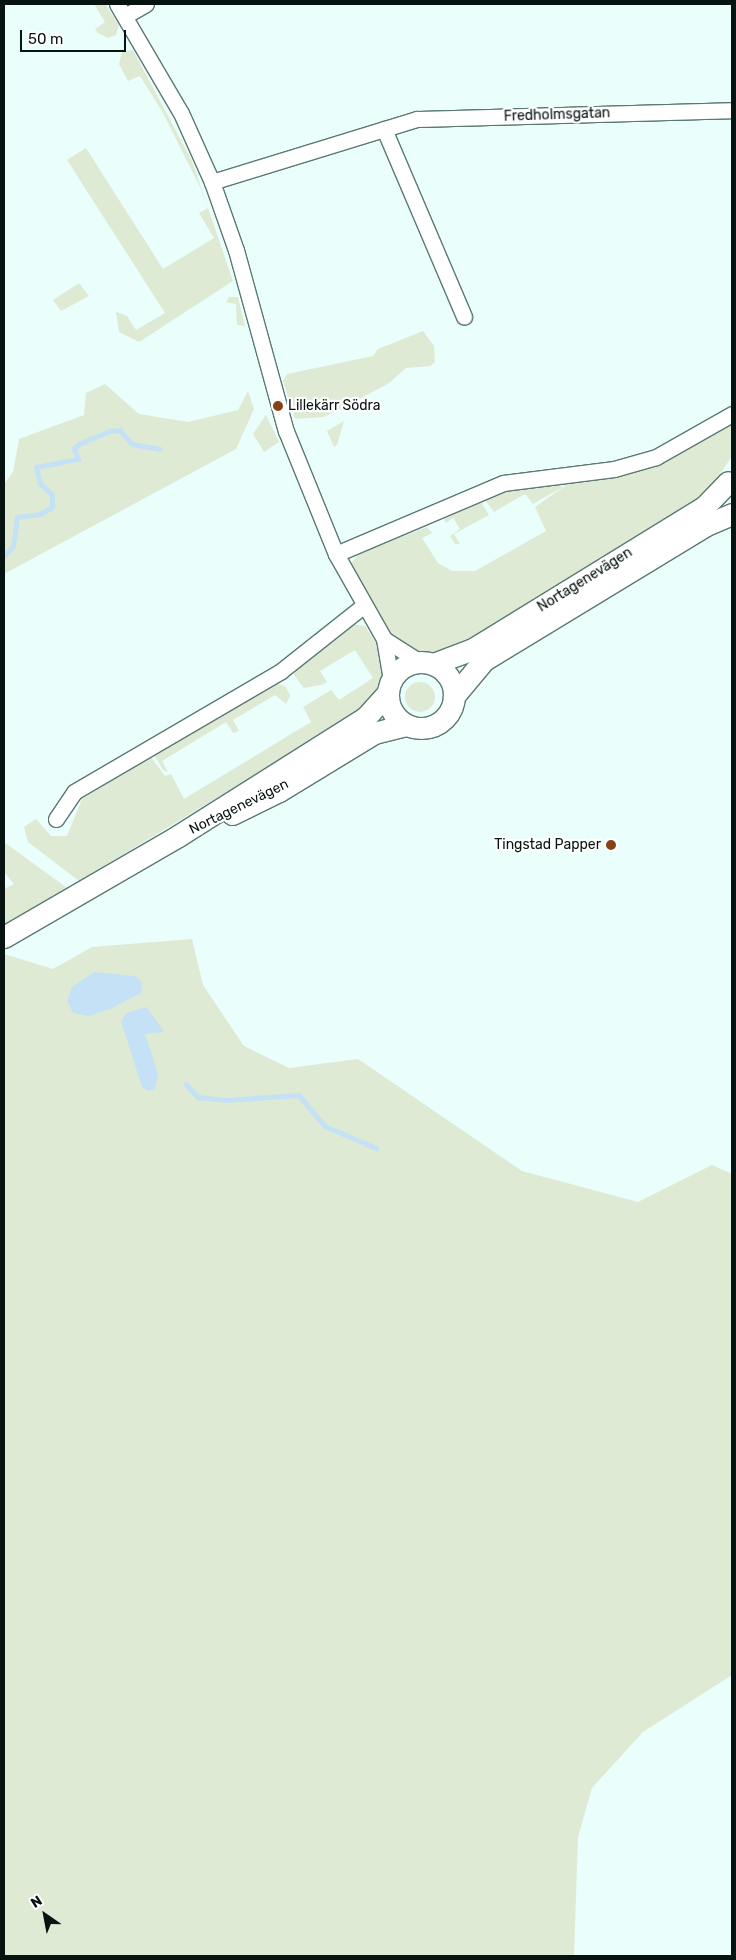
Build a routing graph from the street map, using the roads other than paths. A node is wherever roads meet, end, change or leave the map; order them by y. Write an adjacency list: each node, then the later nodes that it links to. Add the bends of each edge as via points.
1 (146, 4): 2 (street)
2 (121, 10): 5 (street, via 181,113)
3 (732, 110): 4 (street, Fredholmsgatan, via 417,119)
4 (384, 129): 5 (street, Fredholmsgatan); 6 (street)
5 (212, 182): 10 (street, via 242,269 286,431)
6 (464, 317)
7 (732, 414): 10 (street, via 656,457 614,469 503,483)
8 (731, 483): 13 (street, Nortagenevägen, via 697,512 473,649)
9 (732, 514): 15 (street, Nortagenevägen, via 706,525 484,660)
10 (336, 554): 11 (street)
11 (363, 606): 12 (street); 17 (street, via 281,671 74,792)
12 (384, 639): 13 (street); 14 (street)
13 (427, 663): 14 (street, Nortagenevägen, via 403,667); 15 (street, via 449,677)
14 (389, 687): 16 (street, via 392,712); 18 (street, Nortagenevägen, via 366,717)
15 (454, 696): 16 (street, Nortagenevägen, via 447,716 438,724 422,728)
16 (406, 726): 18 (street, Nortagenevägen, via 374,733 279,791)
17 (56, 819)
18 (178, 836): 19 (street, Nortagenevägen)
19 (4, 937)

